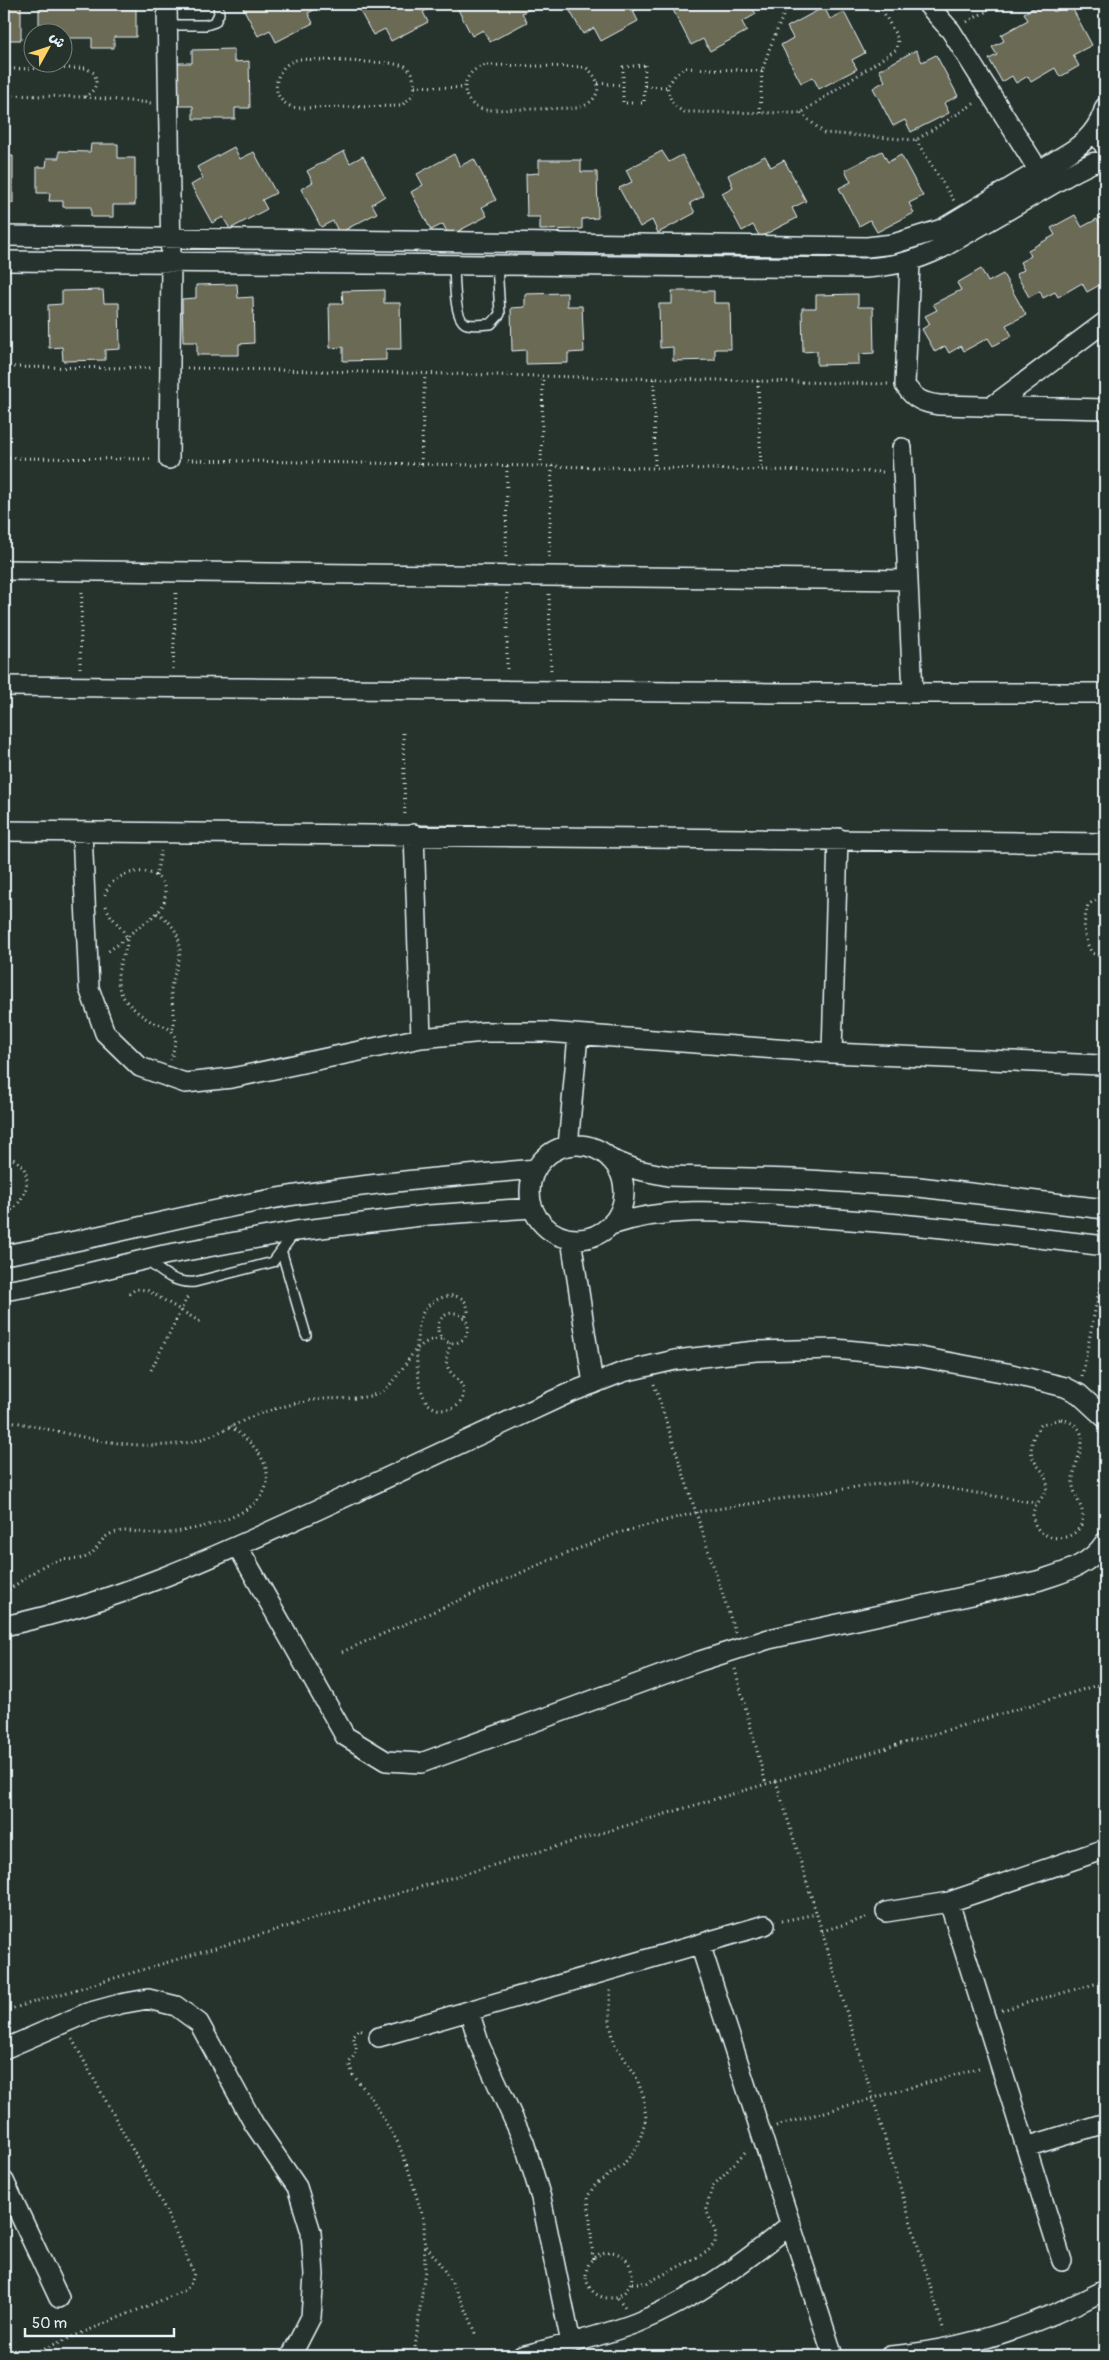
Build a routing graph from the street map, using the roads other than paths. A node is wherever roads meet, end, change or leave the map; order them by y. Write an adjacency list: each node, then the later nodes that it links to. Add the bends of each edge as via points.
1 (167, 4): 4 (street)
2 (218, 4): 4 (lane, via 219,14 215,22)
3 (927, 4): 9 (street, via 951,32)
4 (167, 25): 11 (street)
5 (1105, 107): 6 (street)
6 (1095, 130): 7 (street); 9 (street, via 1084,143)
7 (1105, 147)
8 (1105, 160): 15 (street, via 1074,172 942,248)
9 (1039, 171): 12 (street, via 942,229 918,238 868,247)
10 (4, 236): 11 (street)
11 (170, 238): 12 (street); 14 (street)
12 (427, 241): 16 (street)
13 (4, 261): 14 (street)
14 (171, 262): 16 (street); 23 (street)
15 (910, 262): 18 (street, via 865,268); 20 (street, via 905,385 912,396 924,403)
16 (426, 264): 17 (street)
17 (454, 264): 18 (street); 18 (lane, via 457,309 459,319 466,324 491,324 500,314)
18 (497, 265)
19 (1105, 322): 20 (street)
20 (991, 407): 21 (street)
21 (1105, 409)
22 (902, 448): 25 (street)
23 (169, 459)
24 (4, 570): 25 (street)
25 (908, 580): 27 (street)
26 (4, 686): 27 (street)
27 (913, 693): 28 (street)
28 (1105, 693)
29 (4, 831): 30 (street)
30 (82, 832): 31 (street); 35 (street, via 89,988 106,1033 140,1067 185,1083 232,1078)
31 (410, 834): 32 (street); 35 (street)
32 (838, 838): 33 (street); 36 (street)
33 (1105, 843)
34 (578, 1035): 35 (street, via 484,1032); 36 (street); 38 (street)
35 (421, 1038)
36 (832, 1053): 37 (street)
37 (1105, 1064)
38 (568, 1146): 39 (street, via 590,1148); 40 (street, via 544,1158)
39 (610, 1159): 42 (street, via 638,1170 668,1176 919,1187); 43 (street, via 623,1184 622,1206)
40 (536, 1168): 41 (street, via 531,1181); 48 (street, via 412,1179 289,1196)
41 (532, 1208): 44 (street, via 429,1215); 45 (street, via 547,1229)
42 (1105, 1209)
43 (611, 1225): 45 (street, via 586,1239); 46 (street, via 636,1217 702,1210 849,1219)
44 (296, 1232): 47 (lane); 49 (street)
45 (571, 1239): 52 (street)
46 (1105, 1246)
47 (282, 1252): 49 (lane, via 273,1262 258,1268 184,1283 170,1278); 51 (lane)
48 (4, 1255)
49 (146, 1260): 50 (street)
50 (4, 1291)
51 (306, 1335)
52 (594, 1384): 53 (street, via 623,1372 675,1360 756,1351 834,1349 920,1357 1065,1387); 55 (street)
53 (1105, 1418)
54 (1105, 1542): 55 (street, via 1074,1570 1065,1573 769,1639 420,1763 386,1760 345,1736)
55 (238, 1547): 56 (street, via 141,1588 41,1619)
56 (4, 1626)
57 (1105, 1849): 58 (street)
58 (949, 1902): 59 (street); 66 (street)
59 (886, 1912)
60 (765, 1925): 61 (street)
61 (700, 1944): 62 (street); 68 (street)
62 (469, 2011): 63 (street); 72 (street, via 480,2046 524,2142 542,2198)
63 (379, 2037)
64 (4, 2049): 74 (street, via 63,2023 120,2004 148,1999 176,2006 199,2023 254,2124 297,2187 311,2232 314,2275 311,2317)
65 (1105, 2123): 66 (street)
66 (1026, 2147): 69 (street)
67 (4, 2181): 71 (street)
68 (791, 2224): 72 (street, via 746,2261 692,2295 636,2323); 76 (street)
69 (1062, 2260)
70 (1105, 2290): 73 (street, via 1024,2326)
71 (59, 2298)
72 (571, 2343): 75 (street)
73 (930, 2353): 77 (street)
74 (291, 2356)
75 (522, 2356)
76 (833, 2356)
77 (890, 2356)

